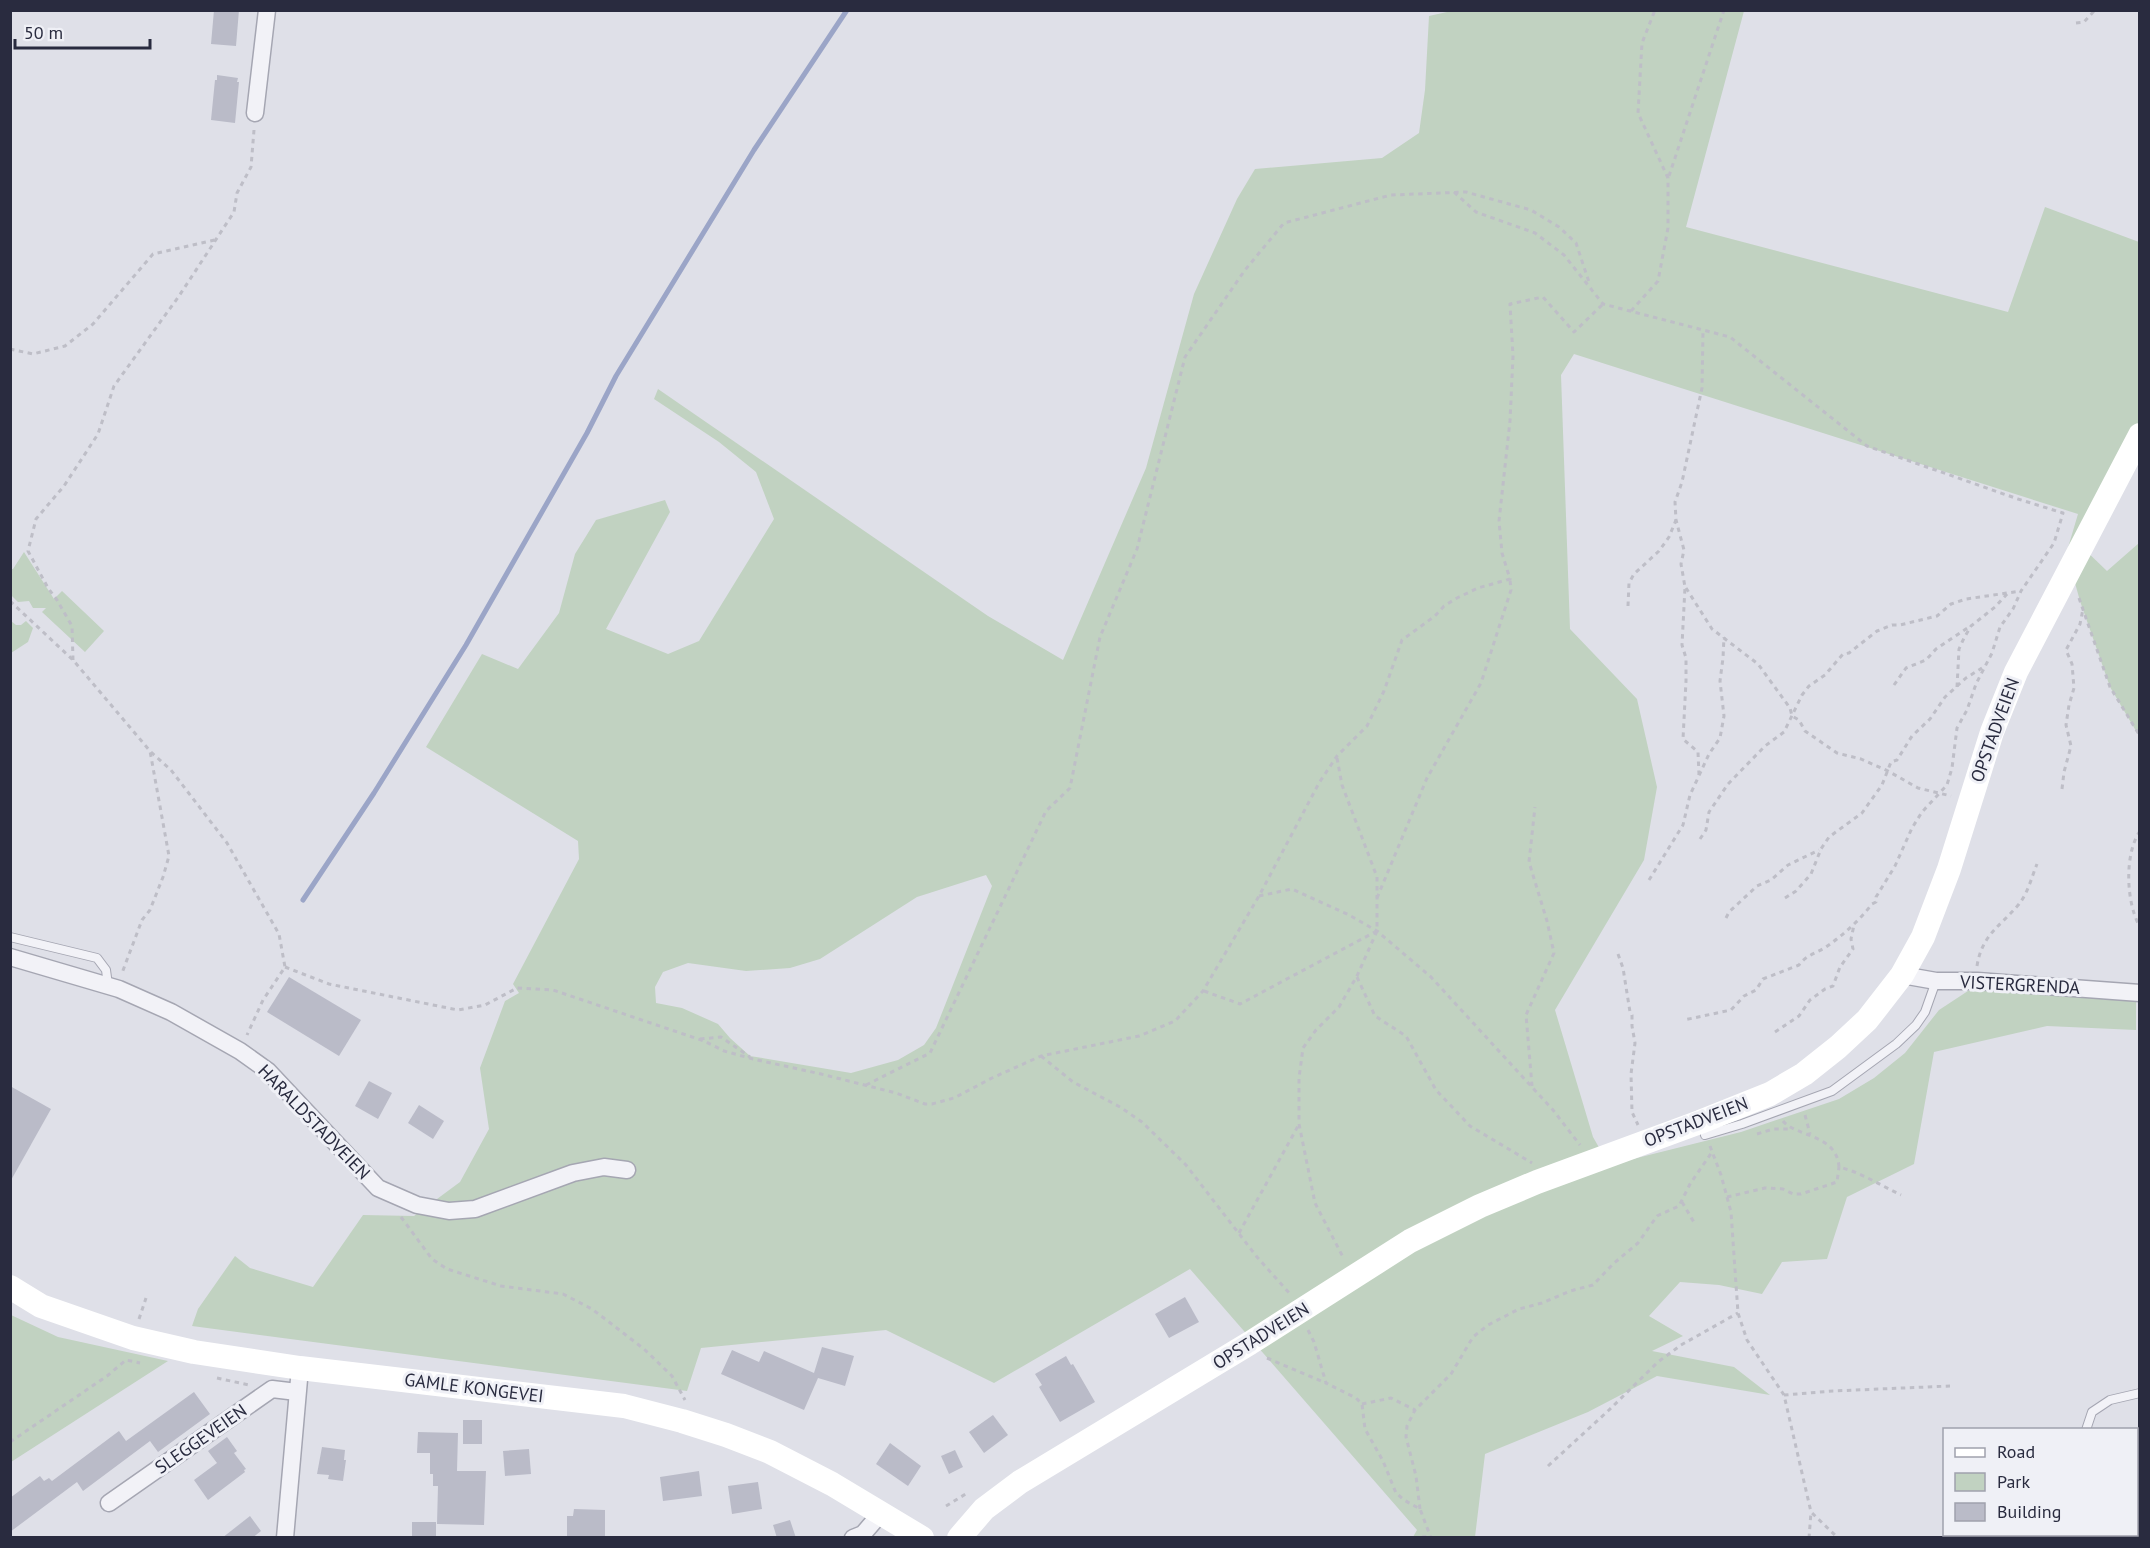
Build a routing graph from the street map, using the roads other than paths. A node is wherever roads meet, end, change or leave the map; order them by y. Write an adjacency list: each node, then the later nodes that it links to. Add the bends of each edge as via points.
1 (267, 10): 2 (street)
2 (255, 114)
3 (2139, 435): 6 (street, OPSTADVEIEN, via 2008,690 1945,879 1923,937)
4 (10, 936): 8 (lane, via 97,958)
5 (10, 957): 8 (street, HARALDSTADVEIEN)
6 (1902, 975): 7 (street, VISTERGRENDA); 22 (street, OPSTADVEIEN, via 1867,1020 1804,1074 1770,1094 1471,1210 1410,1241 1020,1482 984,1509)
7 (1936, 981): 9 (street, VISTERGRENDA); 10 (lane, via 1925,1012 1896,1044 1832,1091)
8 (114, 987): 11 (street, HARALDSTADVEIEN, via 171,1012 268,1071 378,1188 417,1205 449,1211 475,1209 573,1173 604,1167)
9 (2139, 993)
10 (1705, 1135)
11 (627, 1170)
12 (10, 1287): 13 (street, GAMLE KONGEVEI, via 41,1306 133,1338)
13 (300, 1368): 14 (street); 18 (street, GAMLE KONGEVEI, via 624,1406 770,1452)
14 (297, 1392): 17 (street, SLEGGEVEIEN, via 272,1389); 19 (street)
15 (2139, 1393): 16 (lane, via 2110,1400 2092,1412)
16 (2087, 1428)
17 (109, 1503)
18 (881, 1513): 20 (street, via 863,1534); 21 (street, GAMLE KONGEVEI)
19 (285, 1538)
20 (853, 1538)
21 (922, 1538)
22 (959, 1538)

